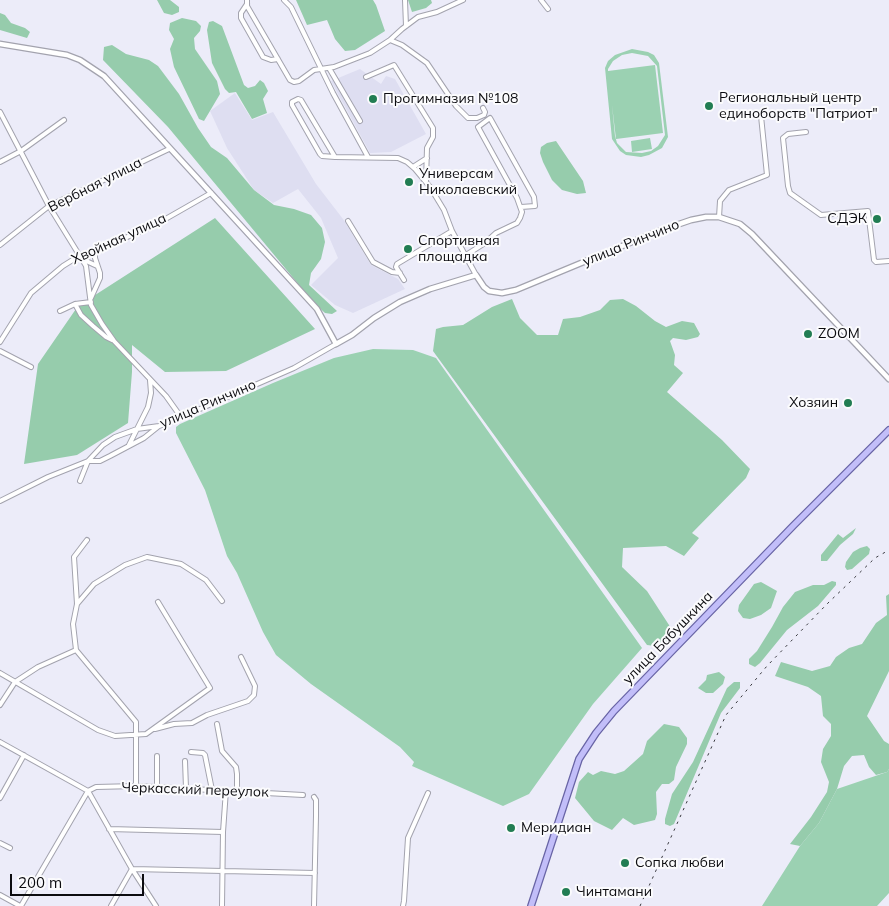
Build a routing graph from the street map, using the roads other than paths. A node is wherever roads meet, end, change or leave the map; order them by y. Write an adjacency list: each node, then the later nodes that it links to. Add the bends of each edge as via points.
1 (284, 0): 12 (street, via 292,7)
2 (405, 0): 7 (street)
3 (464, 0): 7 (street, via 418,17)
4 (541, 0): 6 (street)
5 (247, 2): 10 (street); 10 (street, via 241,18 263,57)
6 (548, 9)
7 (406, 26): 8 (street)
8 (390, 40): 11 (street, via 370,53); 14 (street, via 426,63 468,118 484,115)
9 (0, 44): 20 (street, via 80,60 104,76)
10 (278, 59): 12 (street, via 292,81 314,70)
11 (329, 68): 12 (street); 18 (street)
12 (322, 70): 23 (street)
13 (366, 78): 24 (street, via 390,65 397,68 433,128)
14 (483, 108)
15 (0, 112): 21 (street)
16 (761, 116): 31 (street, via 767,176 729,190 720,201)
17 (64, 120): 21 (street)
18 (360, 122)
19 (806, 132): 39 (street, via 788,134 784,138 790,193 820,215 868,211 874,260)
20 (169, 148): 28 (street); 29 (street, Вербная улица)
21 (21, 151): 25 (street); 29 (street)
22 (335, 157): 22 (street, via 320,154 292,102 301,100); 23 (street)
23 (368, 157): 26 (street, via 398,158)
24 (427, 158): 26 (street); 27 (street)
25 (0, 162)
26 (413, 167): 27 (street)
27 (426, 181): 33 (street, via 444,210)
28 (211, 193): 35 (street, Хвойная улица, via 154,225); 50 (street, via 316,309)
29 (49, 206): 34 (street, Вербная улица); 38 (street)
30 (521, 207): 30 (street, via 535,206 534,197 490,118 478,127); 37 (street, via 517,223 496,233)
31 (719, 217): 43 (street, улица Ринчино, via 691,220 665,229 502,293 489,291); 53 (street, улица Ринчино, via 740,224 752,234)
32 (348, 221): 42 (street, via 373,262)
33 (452, 231): 37 (street); 42 (street, via 397,264)
34 (0, 244)
35 (96, 251): 36 (street, Хвойная улица); 41 (street)
36 (85, 254): 38 (street, Хвойная улица); 40 (street)
37 (466, 255): 43 (street)
38 (80, 257): 40 (street); 45 (street, via 86,266); 49 (street, Хвойная улица, via 63,266 31,293)
39 (889, 261)
40 (91, 263): 41 (street)
41 (97, 266): 45 (street, via 100,278)
42 (400, 273): 44 (street)
43 (476, 275): 50 (street, улица Ринчино, via 414,294)
44 (404, 280)
45 (91, 300): 46 (street); 48 (street)
46 (75, 304): 47 (street); 48 (street, via 92,326)
47 (60, 311)
48 (114, 341): 54 (street)
49 (0, 342)
50 (336, 344): 55 (street, улица Ринчино, via 294,368)
51 (0, 350): 52 (street)
52 (31, 367)
53 (889, 379)
54 (150, 380): 55 (street); 57 (street, via 148,407)
55 (180, 417): 56 (street, улица Ринчино)
56 (159, 426): 57 (street, улица Ринчино); 59 (street)
57 (137, 429): 59 (street); 60 (street, улица Ринчино, via 115,437)
58 (889, 430): 105 (main road, улица Бабушкина, via 596,733 579,760)
59 (128, 446): 60 (street, via 100,461)
60 (88, 461): 61 (street); 62 (street, улица Ринчино)
61 (80, 481)
62 (0, 500)
63 (87, 540): 66 (street, via 74,557)
64 (222, 601): 66 (street, via 206,580 181,564 147,557 125,565 94,584)
65 (158, 602): 73 (street, via 210,688)
66 (76, 604): 67 (street, via 73,624)
67 (76, 650): 70 (street, via 38,667); 74 (street, via 136,722)
68 (241, 656): 73 (street, via 255,686 254,695 248,701 207,715 192,724 174,724)
69 (0, 673): 70 (street)
70 (15, 682): 71 (street); 74 (street, via 98,730 115,736)
71 (0, 705)
72 (217, 724): 86 (street, via 222,751 236,767)
73 (152, 730): 74 (street)
74 (137, 736): 80 (street)
75 (0, 742): 77 (street)
76 (191, 752): 83 (street, via 205,755)
77 (24, 756): 85 (street); 90 (street)
78 (157, 756): 81 (street)
79 (185, 761): 82 (street)
80 (136, 786): 81 (street, Черкасский переулок); 85 (street, Черкасский переулок, via 96,787)
81 (156, 787): 82 (street, Черкасский переулок)
82 (186, 788): 83 (street, Черкасский переулок)
83 (212, 790): 84 (street, Черкасский переулок)
84 (226, 790): 86 (street, Черкасский переулок); 92 (street)
85 (88, 791): 91 (street); 99 (street)
86 (237, 791): 88 (street, Черкасский переулок)
87 (428, 793): 104 (street, via 408,838)
88 (303, 795)
89 (314, 797): 97 (street)
90 (0, 798)
91 (109, 829): 92 (street); 95 (street)
92 (223, 832): 96 (street)
93 (0, 842): 94 (street)
94 (10, 848)
95 (132, 869): 96 (street); 100 (street); 101 (street)
96 (222, 871): 97 (street); 102 (street)
97 (315, 873): 103 (street)
98 (0, 895): 99 (street)
99 (20, 906)
100 (111, 906)
101 (156, 906)
102 (222, 906)
103 (314, 906)
104 (403, 906)
105 (531, 906)

